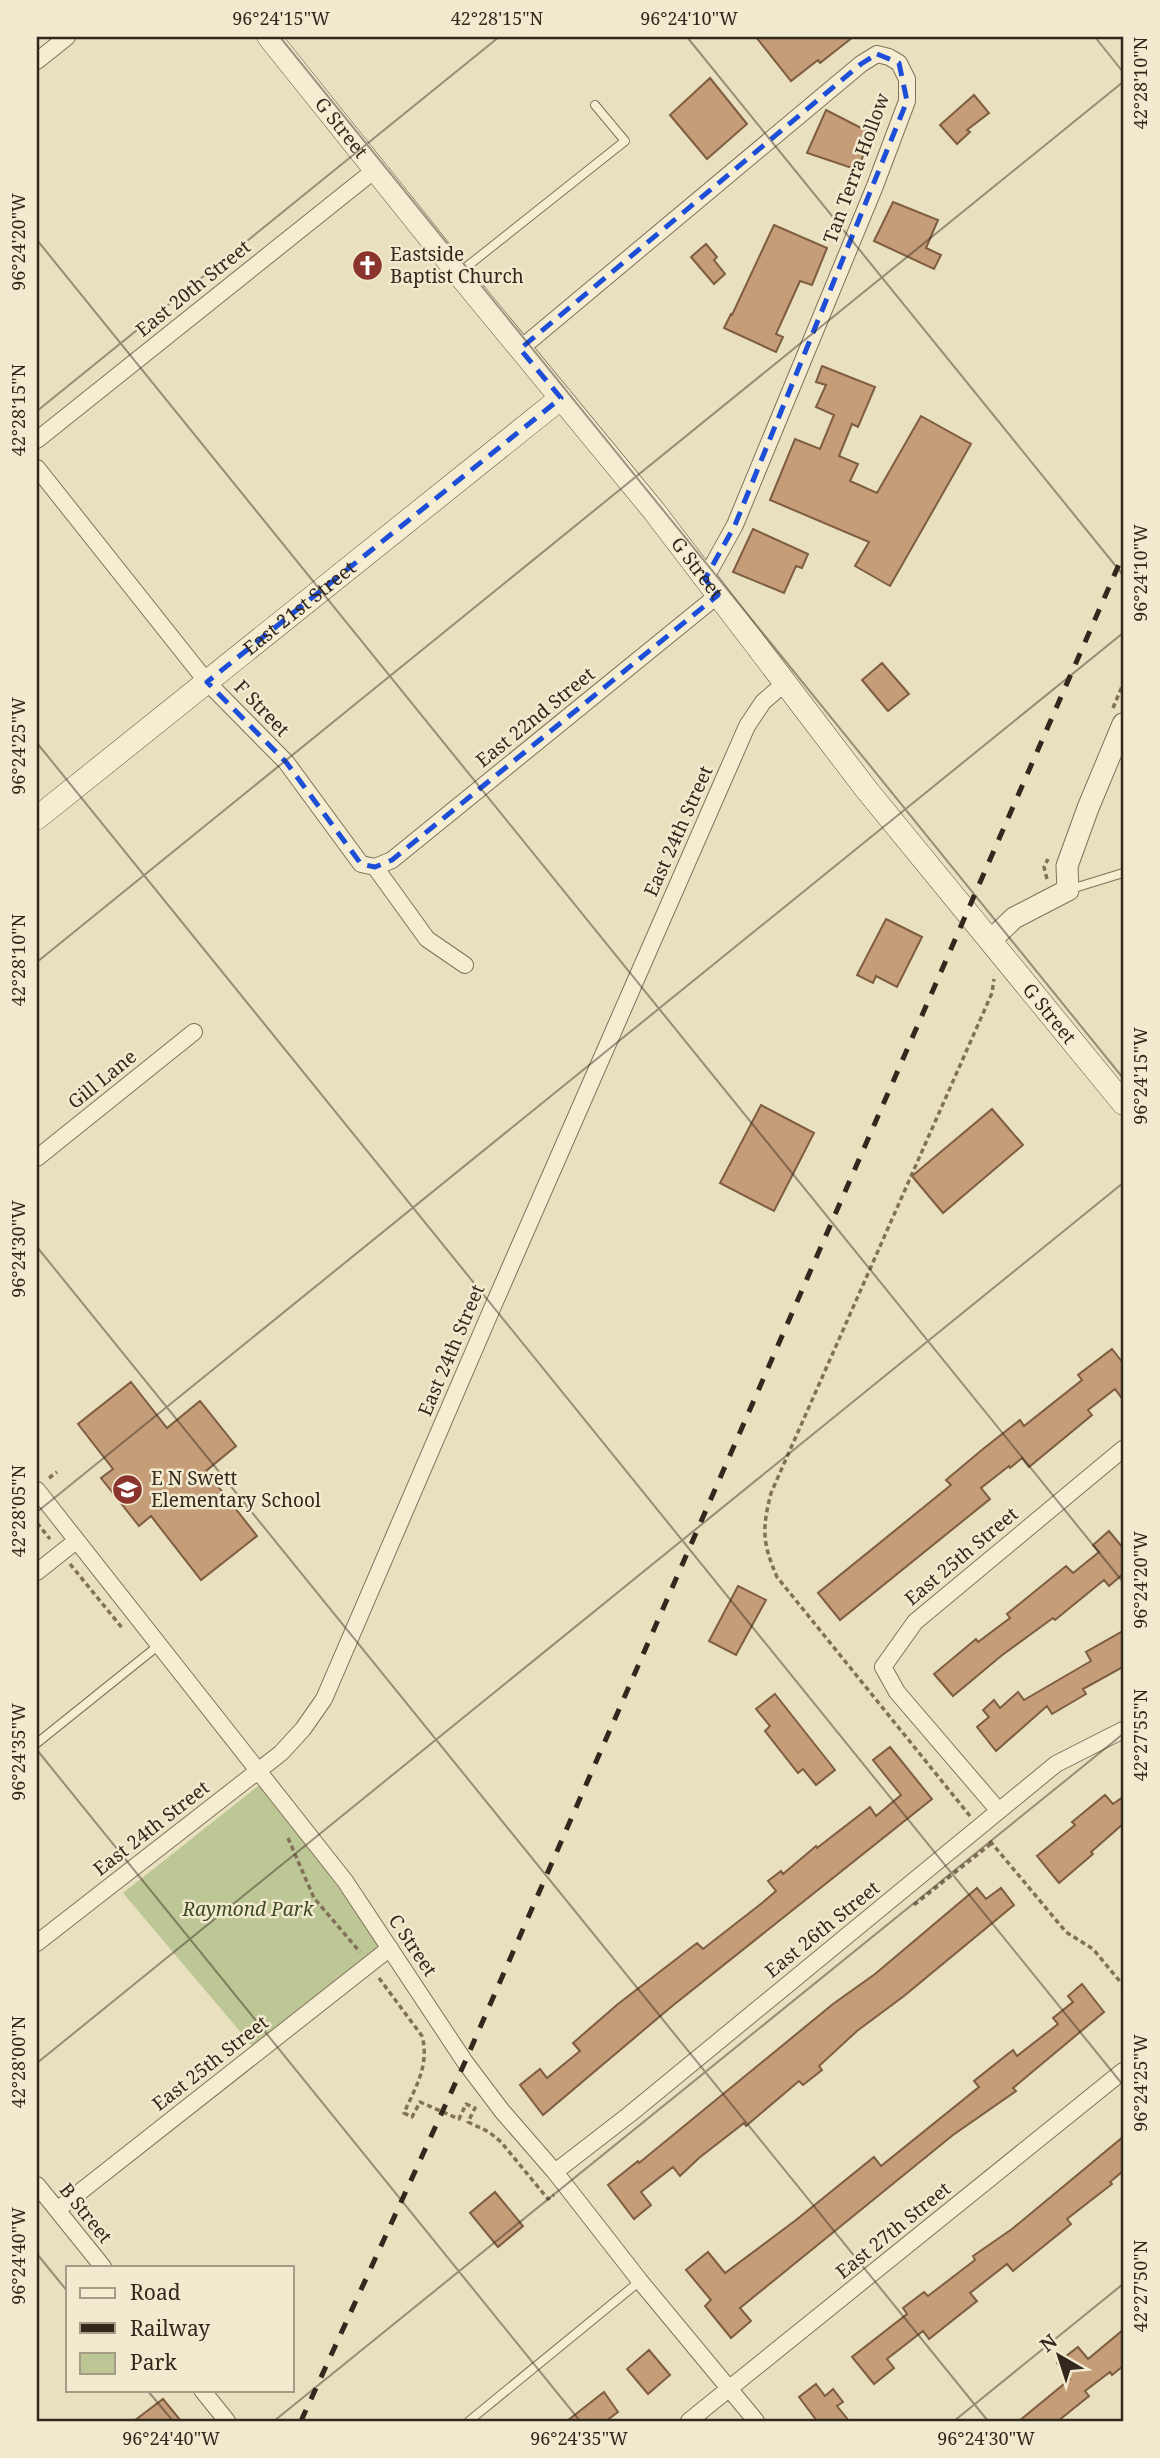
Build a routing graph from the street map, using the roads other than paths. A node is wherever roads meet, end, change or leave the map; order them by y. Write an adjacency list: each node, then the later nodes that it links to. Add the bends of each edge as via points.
1 (67, 37): 3 (street)
2 (269, 37): 5 (main road, G Street)
3 (37, 61)
4 (595, 105): 6 (lane, via 625,141)
5 (376, 169): 6 (main road, G Street); 9 (street, East 20th Street)
6 (458, 274): 7 (main road, G Street)
7 (520, 349): 8 (main road, G Street); 11 (street, Tan Terra Hollow, via 861,64 877,54 899,64 907,79 907,102)
8 (561, 398): 11 (main road, G Street); 12 (main road, East 21st Street)
9 (37, 440)
10 (37, 468): 12 (street, F Street)
11 (712, 587): 13 (main road, G Street); 16 (street, East 22nd Street, via 392,860)
12 (207, 681): 15 (main road, East 21st Street); 16 (street, F Street, via 286,762 361,864)
13 (785, 682): 19 (main road, G Street); 31 (street, East 24th Street, via 763,702 747,726 324,1699 281,1753)
14 (1123, 724): 18 (street, via 1067,866)
15 (37, 818)
16 (375, 867): 20 (street, F Street, via 427,939)
17 (1123, 873): 18 (lane)
18 (1068, 890): 19 (street, via 1014,918)
19 (991, 940): 22 (main road, G Street)
20 (465, 965)
21 (194, 1032): 23 (street, Gill Lane)
22 (1123, 1103)
23 (37, 1158)
24 (1123, 1449): 32 (street, East 25th Street, via 915,1622 883,1667 897,1692)
25 (37, 1490): 26 (street, C Street)
26 (76, 1541): 27 (street); 28 (street, C Street)
27 (37, 1572)
28 (159, 1645): 30 (lane); 31 (street, C Street)
29 (1123, 1730): 32 (street, East 26th Street, via 1056,1764)
30 (37, 1744)
31 (258, 1771): 33 (street, East 24th Street); 34 (street, C Street, via 345,1881)
32 (999, 1811): 36 (street, East 26th Street)
33 (37, 1943)
34 (390, 1948): 36 (street, C Street, via 479,2082); 38 (street, East 25th Street)
35 (1123, 2071): 41 (street, East 27th Street)
36 (555, 2172): 40 (street, C Street)
37 (37, 2185): 38 (street, B Street)
38 (57, 2210): 39 (street, B Street)
39 (102, 2266)
40 (640, 2281): 41 (street, C Street); 44 (lane)
41 (730, 2389): 45 (street, East 27th Street); 46 (street, C Street)
42 (204, 2392): 43 (street)
43 (227, 2421)
44 (469, 2421)
45 (689, 2421)
46 (756, 2421)

